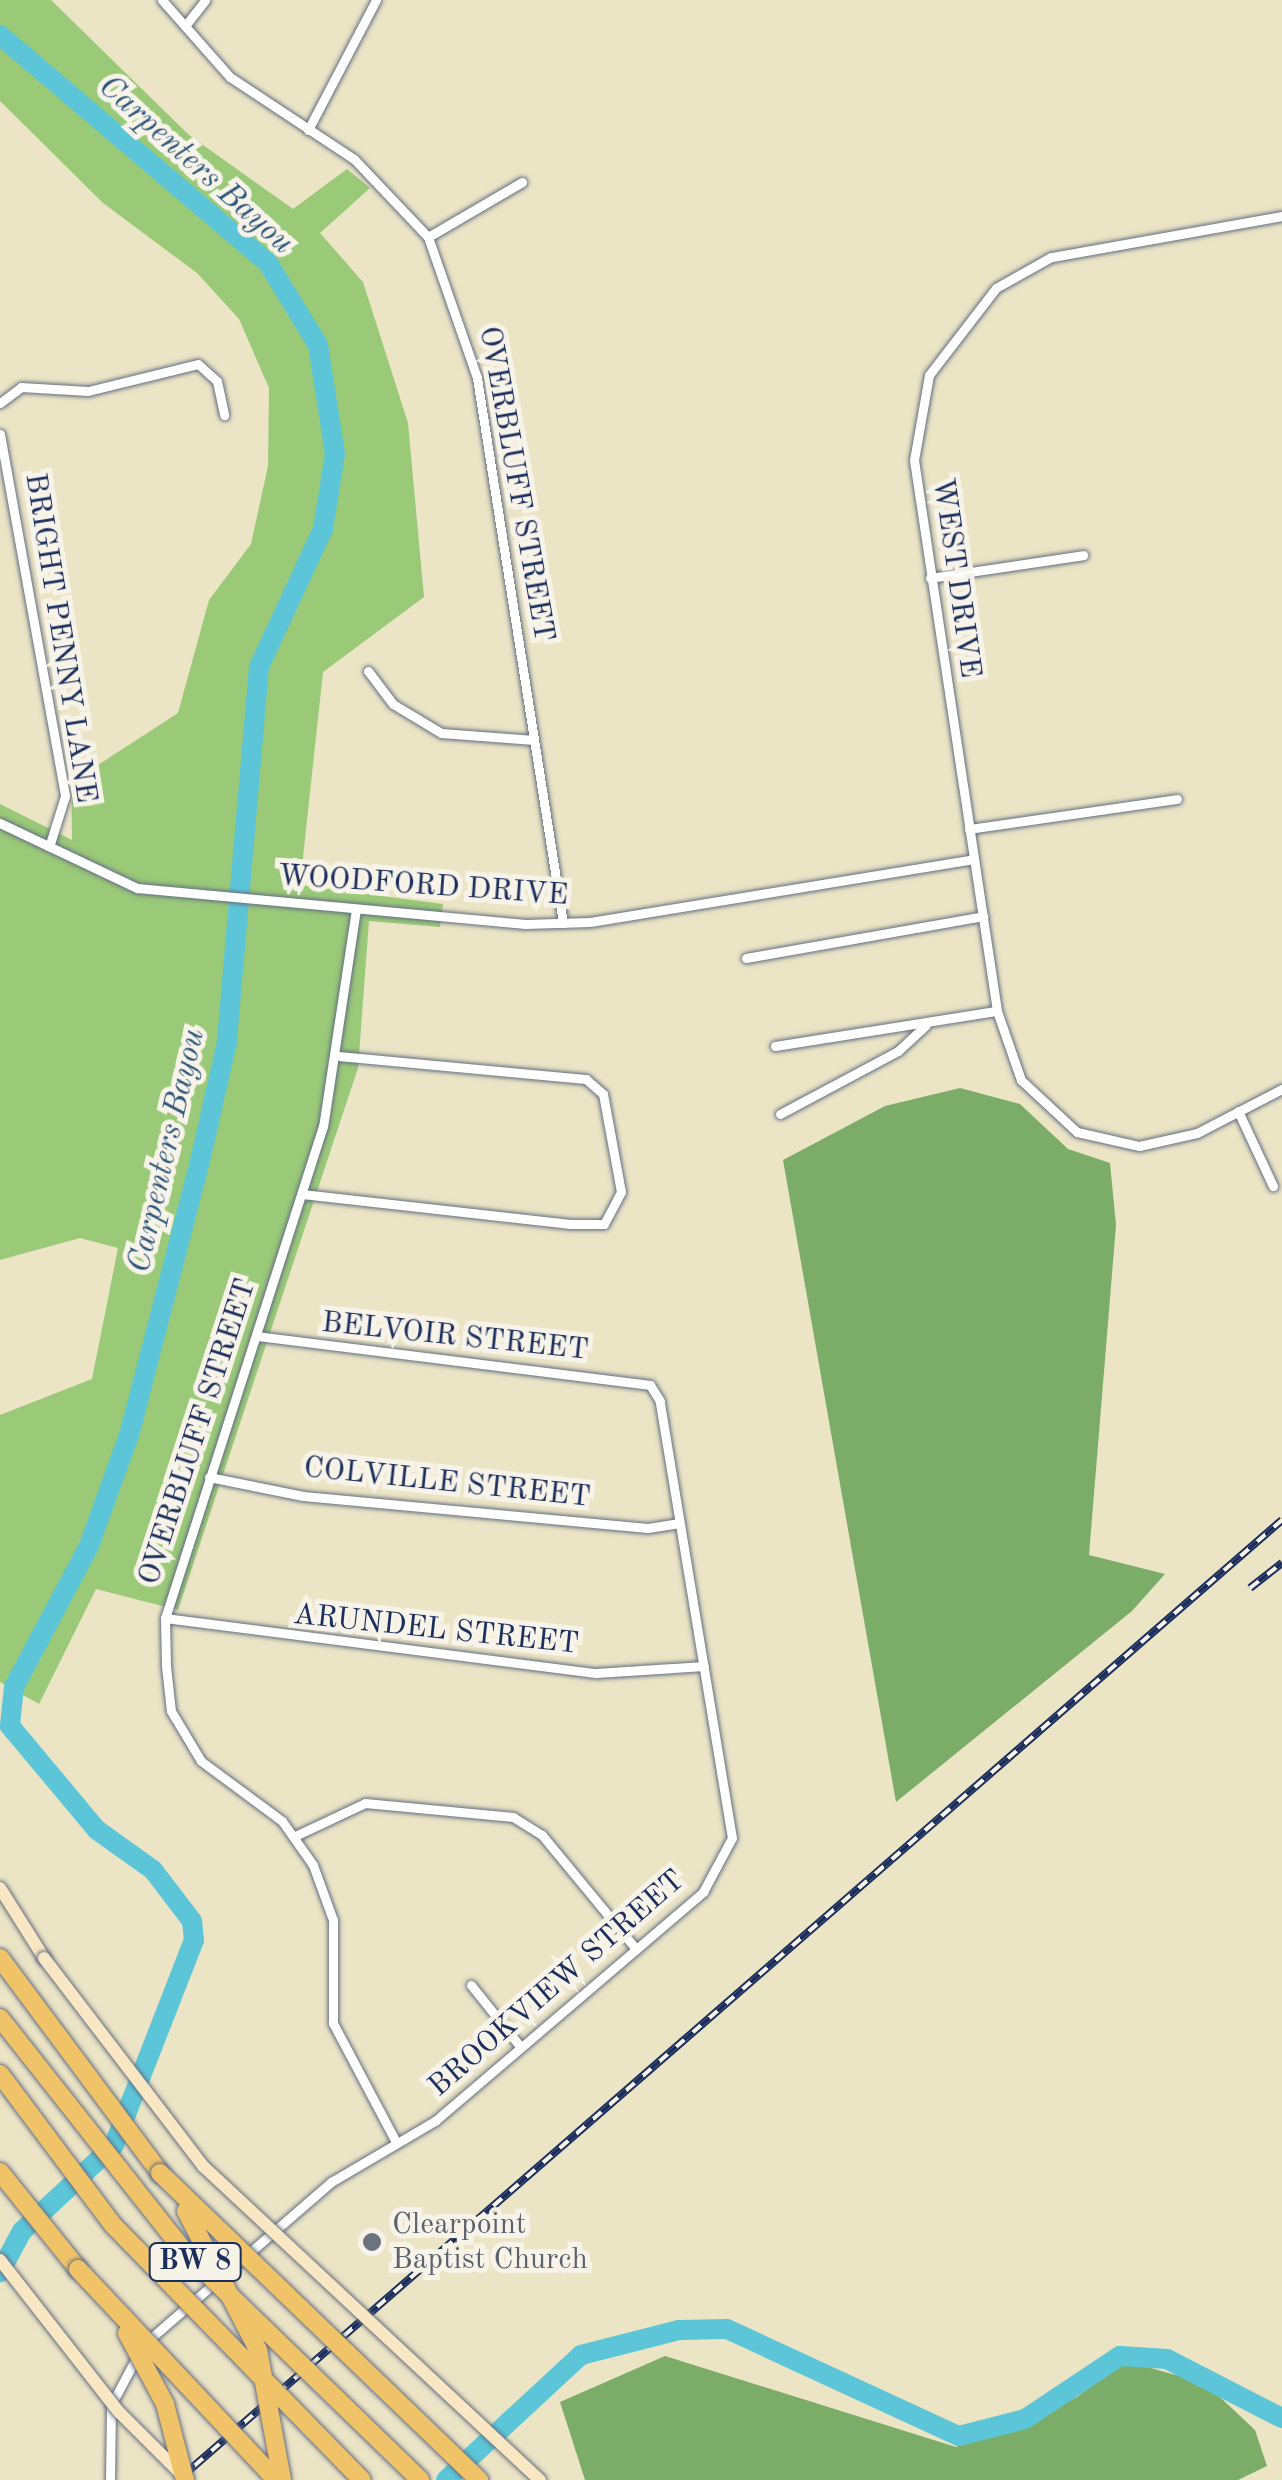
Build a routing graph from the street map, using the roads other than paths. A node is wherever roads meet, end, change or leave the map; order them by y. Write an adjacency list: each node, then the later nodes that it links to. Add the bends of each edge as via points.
1 (162, 0): 4 (street, OVERBLUFF STREET)
2 (204, 0): 4 (street)
3 (376, 0): 5 (street)
4 (185, 26): 5 (street, OVERBLUFF STREET, via 230,76)
5 (308, 130): 8 (street, OVERBLUFF STREET, via 371,172)
6 (522, 182): 8 (street)
7 (1282, 216): 13 (street, WEST DRIVE, via 1051,257 996,288 929,375 914,460)
8 (428, 237): 15 (street, OVERBLUFF STREET, via 477,378)
9 (0, 403): 10 (street, via 21,387 88,391 198,364 218,381)
10 (224, 414)
11 (0, 434): 19 (street, BRIGHT PENNY LANE, via 64,796)
12 (1083, 555): 13 (street)
13 (930, 578): 18 (street, WEST DRIVE)
14 (368, 671): 15 (street, via 393,704 440,732)
15 (534, 740): 23 (street, OVERBLUFF STREET)
16 (1177, 799): 18 (street)
17 (0, 823): 19 (street, WOODFORD DRIVE)
18 (969, 829): 20 (street, WEST DRIVE)
19 (49, 847): 21 (street, WOODFORD DRIVE, via 137,888)
20 (974, 859): 22 (street, WEST DRIVE); 23 (street, WOODFORD DRIVE)
21 (356, 909): 23 (street, WOODFORD DRIVE); 28 (street, OVERBLUFF STREET)
22 (982, 916): 24 (street); 25 (street, WEST DRIVE)
23 (564, 923)
24 (746, 958)
25 (997, 1011): 26 (street); 30 (street, WEST DRIVE, via 1021,1080 1077,1132 1148,1145)
26 (928, 1023): 27 (street); 31 (street, via 898,1050)
27 (776, 1046)
28 (340, 1056): 33 (street, OVERBLUFF STREET); 33 (street, via 596,1084 620,1192 614,1216 570,1224)
29 (1282, 1089): 30 (street, WEST DRIVE)
30 (1238, 1112): 32 (street)
31 (780, 1114)
32 (1273, 1186)
33 (302, 1194): 34 (street, OVERBLUFF STREET)
34 (256, 1336): 35 (street, BELVOIR STREET); 36 (street, OVERBLUFF STREET)
35 (650, 1385): 37 (street, BROOKVIEW STREET)
36 (210, 1477): 37 (street, COLVILLE STREET, via 342,1500 648,1528); 38 (street, OVERBLUFF STREET)
37 (680, 1523): 39 (street, BROOKVIEW STREET)
38 (164, 1618): 39 (street, ARUNDEL STREET, via 596,1673); 40 (street, OVERBLUFF STREET, via 171,1711 192,1750)
39 (704, 1666): 42 (street, BROOKVIEW STREET, via 731,1850 713,1882)
40 (296, 1836): 42 (street, via 332,1813 376,1802 513,1817 542,1835); 48 (street, OVERBLUFF STREET, via 333,1920 333,2023)
41 (0, 1888): 59 (main road, BW 8, bridge, via 44,1958 204,2166)
42 (636, 1949): 46 (street, BROOKVIEW STREET)
43 (0, 1958): 50 (highway)
44 (471, 1986): 46 (street)
45 (0, 2018): 57 (highway, BW 8, bridge, via 163,2228)
46 (519, 2045): 48 (street, BROOKVIEW STREET, via 436,2121)
47 (0, 2074): 56 (highway, BW 8, bridge, via 113,2226)
48 (395, 2140): 53 (street, BROOKVIEW STREET, via 331,2182 143,2344 112,2405)
49 (0, 2172): 52 (highway)
50 (160, 2173): 55 (highway, bridge, via 250,2326); 58 (highway, bridge)
51 (0, 2260): 54 (main road, bridge, via 118,2411)
52 (78, 2270): 54 (highway, bridge, via 151,2373); 55 (highway, bridge)
53 (110, 2480)
54 (186, 2480)
55 (279, 2480)
56 (362, 2480)
57 (420, 2480)
58 (479, 2480)
59 (540, 2480)

